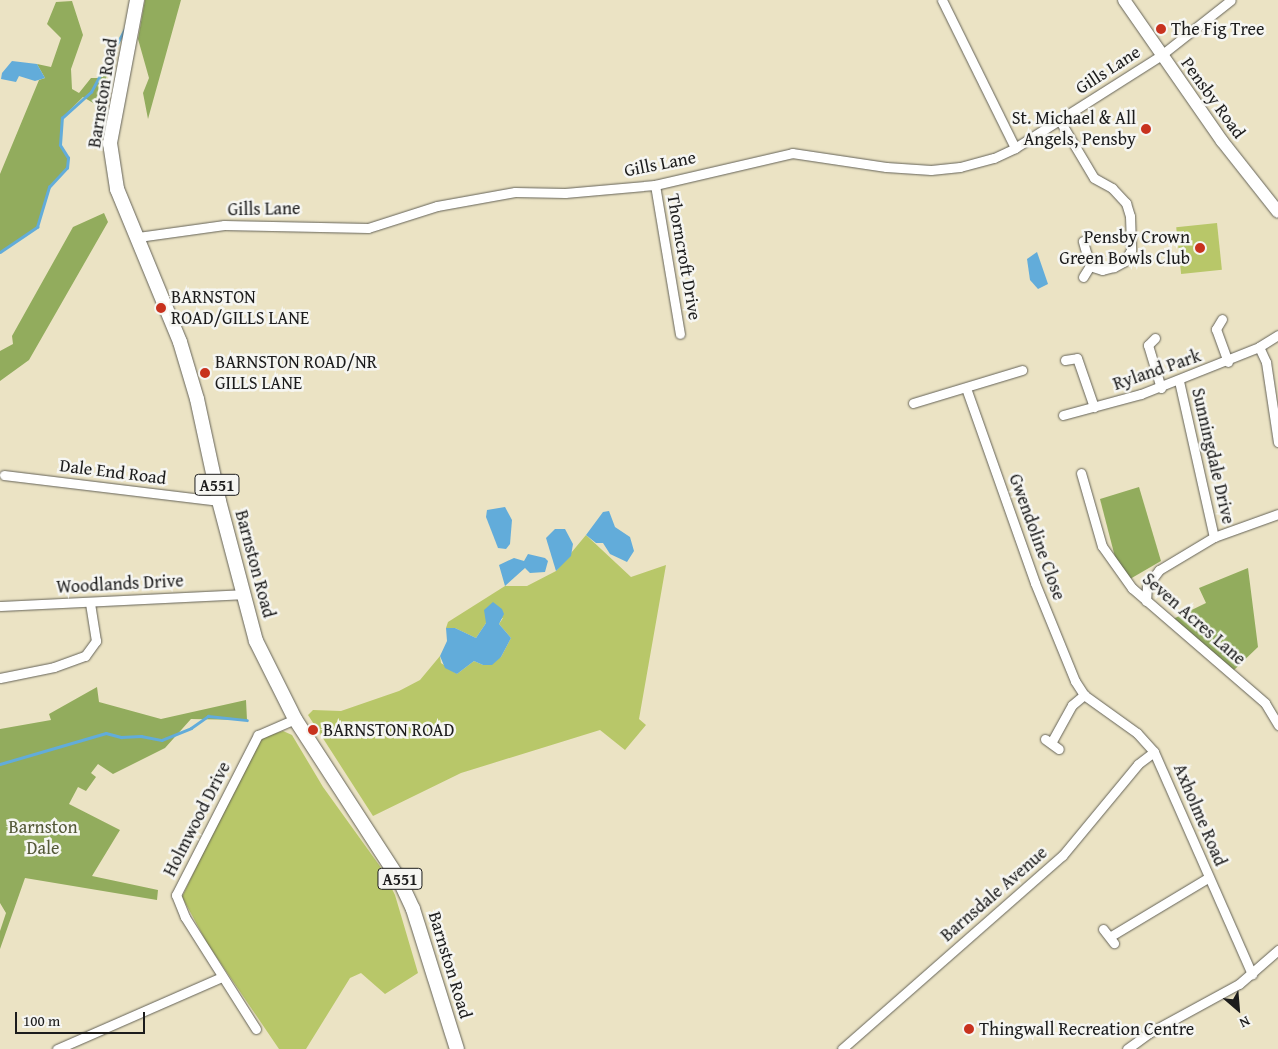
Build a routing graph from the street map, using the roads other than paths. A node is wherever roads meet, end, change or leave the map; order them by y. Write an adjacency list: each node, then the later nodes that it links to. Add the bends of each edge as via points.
1 (942, 0): 7 (street)
2 (1124, 0): 5 (main road, Pensby Road)
3 (1231, 0): 5 (street, Gills Lane)
4 (137, 3): 10 (main road, Barnston Road / A551, via 110,143 117,189)
5 (1160, 56): 6 (street, Gills Lane); 9 (main road, Pensby Road)
6 (1060, 121): 7 (street, Gills Lane); 12 (street, via 1094,178 1112,188 1126,203 1130,216 1132,250 1125,261 1102,270)
7 (1016, 148): 8 (street, Gills Lane, via 994,158 931,170 792,153)
8 (655, 185): 10 (street, Gills Lane, via 565,193 515,192 437,206 368,228 224,225); 15 (street, Thorncroft Drive)
9 (1278, 212)
10 (138, 237): 31 (main road, Barnston Road / A551, via 180,342 197,399)
11 (1083, 242): 12 (street)
12 (1090, 266): 13 (street)
13 (1082, 277)
14 (1222, 319): 20 (street, via 1212,327)
15 (680, 334)
16 (1278, 335): 18 (street, Ryland Park)
17 (1155, 338): 24 (street, via 1144,345)
18 (1260, 348): 20 (street, Ryland Park); 28 (street, via 1266,362)
19 (1065, 360): 26 (street, via 1077,358)
20 (1228, 362): 22 (street, Ryland Park)
21 (1022, 370): 23 (street)
22 (1179, 381): 24 (street, Ryland Park); 33 (street, Sunningdale Drive)
23 (966, 388): 25 (street); 39 (street, Gwendoline Close, via 1035,583)
24 (1161, 388): 26 (street, Ryland Park)
25 (913, 403)
26 (1094, 407): 27 (street, Ryland Park)
27 (1063, 415)
28 (1278, 442)
29 (1082, 473): 35 (street, Seven Acres Lane, via 1102,546 1132,588)
30 (4, 474): 31 (street, Dale End Road)
31 (219, 501): 34 (main road, Barnston Road / A551)
32 (1278, 514): 33 (street)
33 (1214, 537): 35 (street, via 1159,570 1147,586)
34 (242, 594): 36 (street, Woodlands Drive); 40 (main road, Barnston Road / A551, via 259,647)
35 (1146, 601): 41 (street, Seven Acres Lane, via 1265,703)
36 (90, 602): 37 (street, Woodlands Drive); 38 (street, via 96,641 85,656 54,668)
37 (0, 606)
38 (0, 678)
39 (1084, 695): 42 (street, via 1072,705 1048,741); 43 (street, Axholme Road, via 1137,733)
40 (295, 719): 48 (street, Holmwood Drive, via 258,735 176,895 185,917); 51 (main road, Barnston Road / A551, via 400,878 413,909)
41 (1278, 724)
42 (1059, 748)
43 (1154, 752): 44 (street, Axholme Road); 52 (street, Barnsdale Avenue, via 1138,764 1062,856)
44 (1209, 877): 45 (street, via 1112,940); 47 (street, Axholme Road)
45 (1103, 929)
46 (1277, 955): 47 (street)
47 (1252, 974): 53 (street, via 1149,1032)
48 (222, 977): 49 (street, Holmwood Drive); 50 (street)
49 (256, 1029)
50 (56, 1049)
51 (457, 1049)
52 (842, 1049)
53 (1127, 1049)

